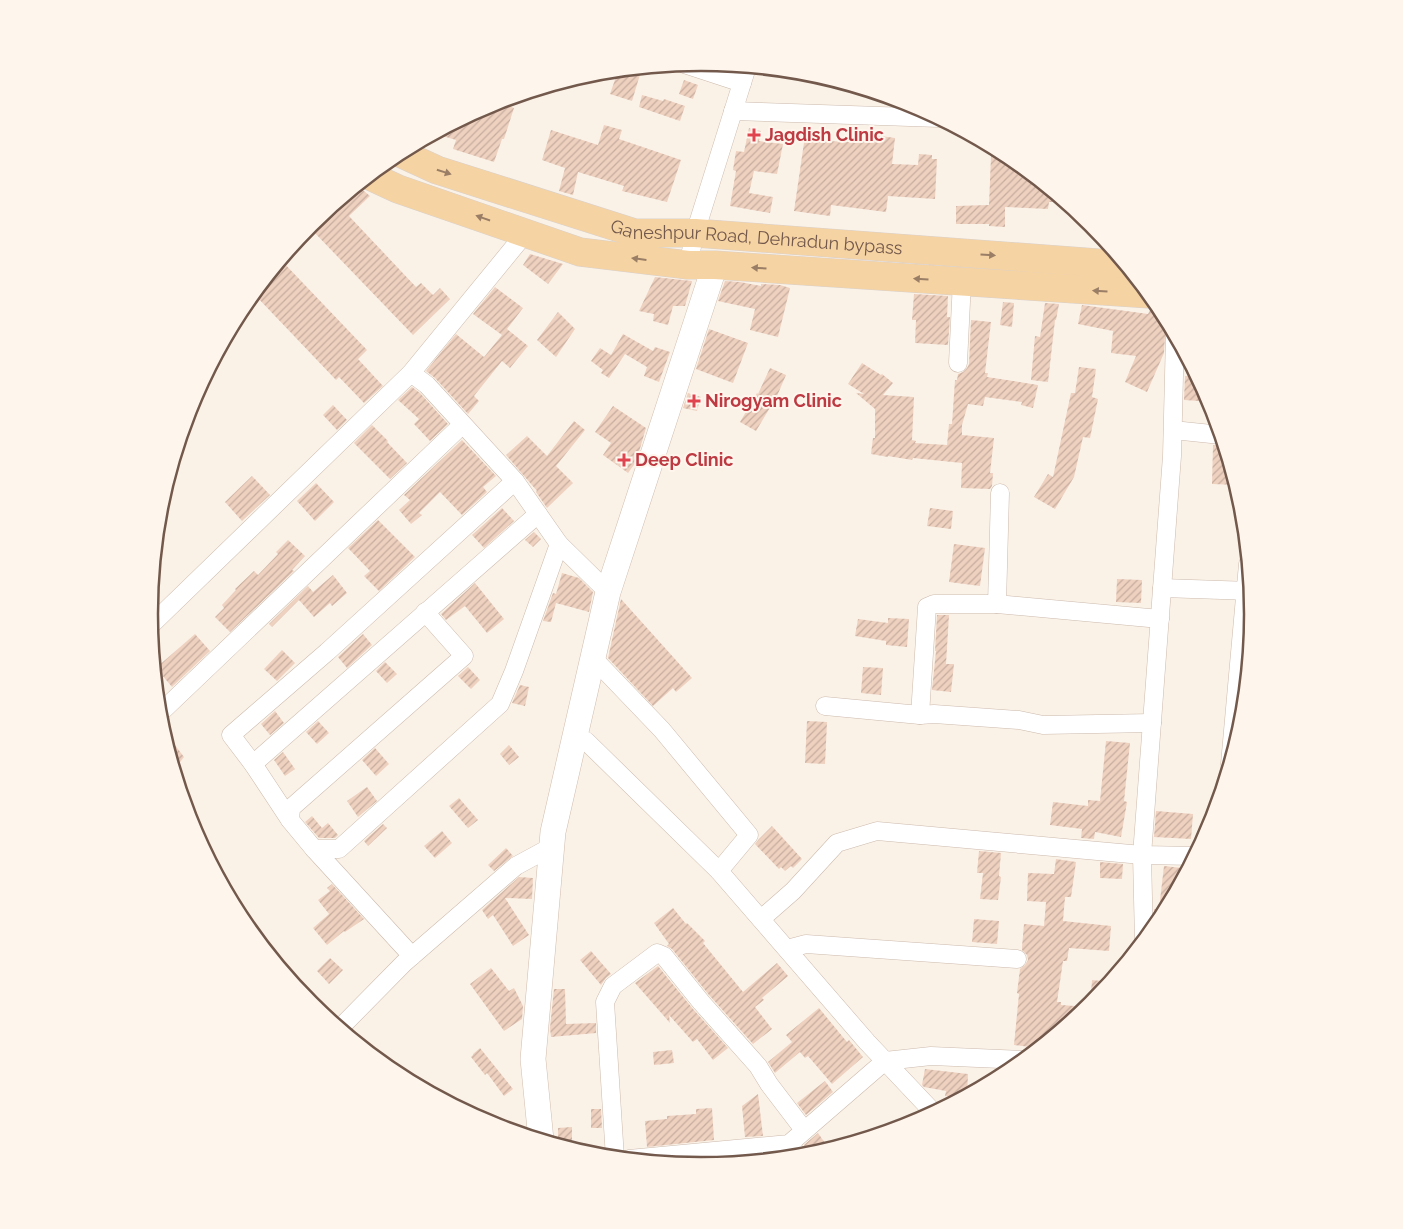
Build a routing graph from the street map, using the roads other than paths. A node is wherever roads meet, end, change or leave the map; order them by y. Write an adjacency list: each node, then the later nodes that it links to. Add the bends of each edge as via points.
1 (727, 72): 2 (street)
2 (745, 75): 3 (street)
3 (733, 111): 4 (street); 8 (street)
4 (919, 117)
5 (409, 157): 8 (main road, Ganeshpur Road, Dehradun bypass, one-way to 8, via 437,170 634,233)
6 (377, 179): 7 (main road, one-way to 6)
7 (524, 232): 10 (main road, one-way to 7, via 580,252); 16 (street)
8 (695, 233): 9 (main road, Ganeshpur Road, Dehradun bypass, one-way to 9); 10 (street)
9 (1117, 264)
10 (688, 265): 11 (main road)
11 (716, 265): 12 (main road, one-way to 11); 26 (street)
12 (962, 281): 13 (main road, one-way to 12); 15 (street)
13 (1139, 293)
14 (1175, 348): 18 (street)
15 (958, 363)
16 (411, 373): 17 (street, via 427,385); 29 (street)
17 (462, 424): 20 (street); 34 (street)
18 (1173, 430): 19 (street); 24 (street)
19 (1214, 434)
20 (515, 481): 22 (street); 39 (street, via 327,652 230,735)
21 (1000, 493): 27 (street)
22 (538, 514): 23 (street); 28 (street)
23 (559, 544): 26 (street); 42 (street, via 500,704 339,850)
24 (1162, 588): 25 (street); 30 (street)
25 (1244, 591)
26 (608, 592): 32 (street)
27 (997, 604): 30 (street); 36 (street, via 934,604 927,607)
28 (425, 612): 39 (street); 40 (street, via 464,656 291,808)
29 (158, 618)
30 (1160, 619): 37 (street)
31 (1245, 622): 35 (street)
32 (593, 658): 38 (street); 45 (street, via 662,730 749,835)
33 (824, 706): 36 (street)
34 (167, 707)
35 (1235, 711)
36 (920, 715): 37 (street, via 1019,720 1043,725)
37 (1152, 723): 43 (street)
38 (574, 739): 41 (street); 45 (street, via 586,741)
39 (253, 764): 40 (street)
40 (290, 820): 42 (street)
41 (551, 847): 49 (street, via 516,866); 56 (street, via 533,1059)
42 (314, 849): 49 (street)
43 (1142, 855): 44 (street); 46 (street, via 877,830 837,843 793,891); 47 (street)
44 (1189, 856)
45 (719, 871): 46 (street)
46 (761, 919): 48 (street)
47 (1144, 929)
48 (787, 949): 50 (street, via 806,944); 53 (street)
49 (412, 956): 51 (street)
50 (1017, 959)
51 (344, 1024)
52 (1012, 1059): 53 (street, via 931,1056)
53 (885, 1061): 54 (street); 55 (street)
54 (929, 1108)
55 (804, 1130): 57 (street); 58 (street, via 758,1066 664,956 657,953 613,986 605,1002)
56 (538, 1132)
57 (795, 1149)
58 (614, 1150)
59 (780, 1152): 60 (street)
60 (669, 1157)

